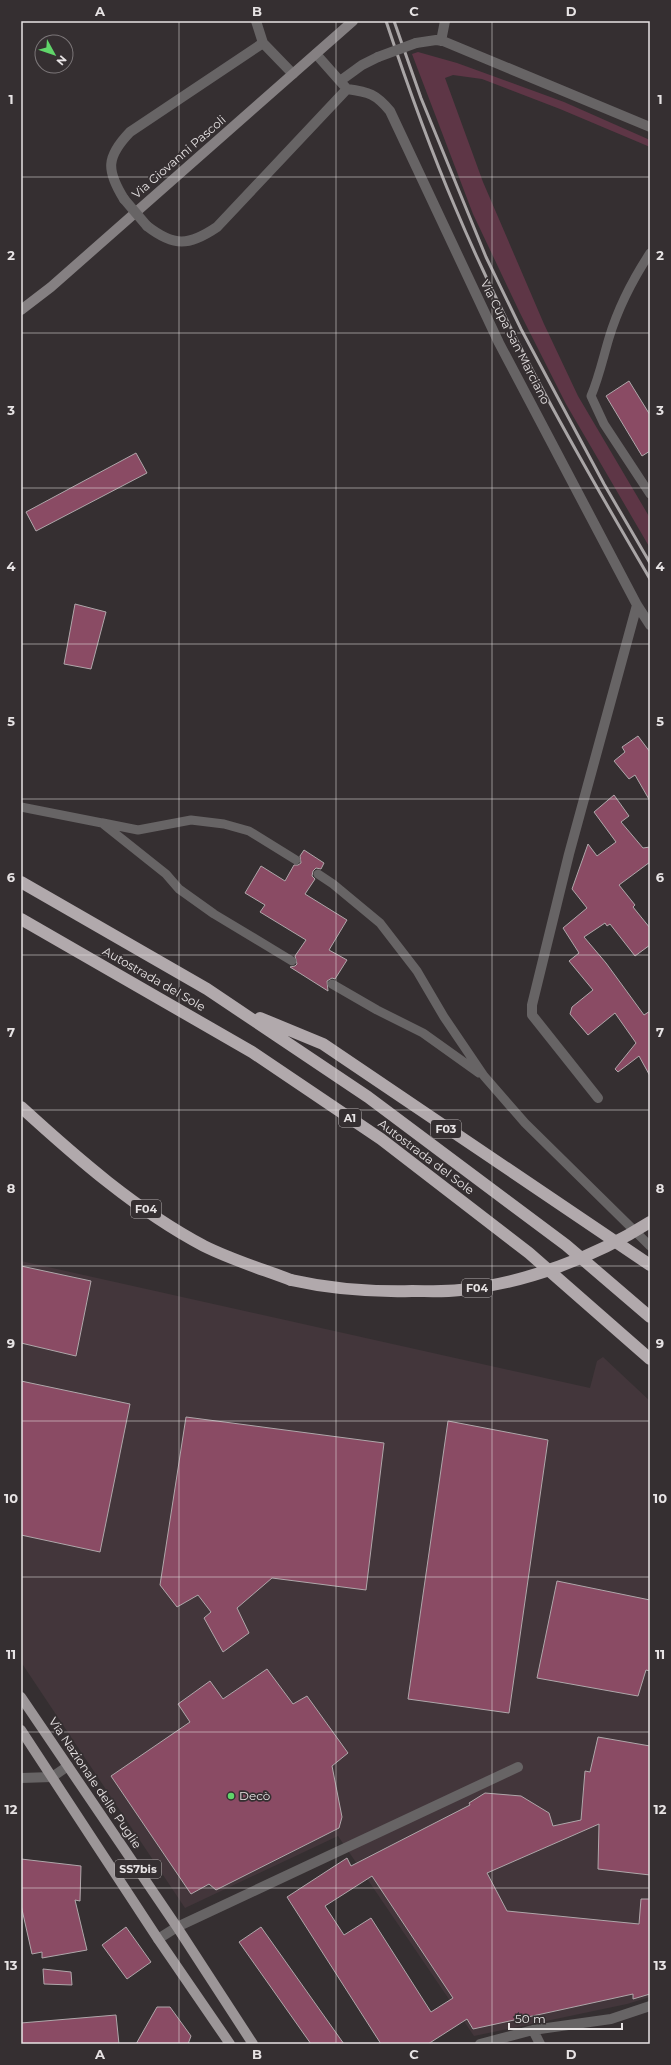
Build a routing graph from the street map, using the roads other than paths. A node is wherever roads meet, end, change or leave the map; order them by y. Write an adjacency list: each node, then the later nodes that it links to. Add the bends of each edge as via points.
1 (256, 21): 5 (street)
2 (353, 21): 6 (street, Via Giovanni Pascoli)
3 (445, 21): 4 (street)
4 (441, 41): 8 (street, bridge, via 416,43 378,57); 10 (street)
5 (263, 43): 7 (street); 9 (street, bridge, via 130,132 114,152 111,164 115,185 147,226 157,233 174,242 195,240 217,227)
6 (316, 54): 7 (street, Via Giovanni Pascoli); 8 (street)
7 (293, 74): 12 (street, Via Giovanni Pascoli, via 51,287)
8 (340, 81): 9 (street)
9 (347, 89): 14 (street, Via Cupa San Marciano, via 366,92 379,98 390,110 499,343)
10 (650, 127)
11 (650, 253): 13 (lane, via 633,279 609,336 598,382 591,396 604,424)
12 (21, 310)
13 (650, 494)
14 (637, 605): 15 (street, Via Cupa San Marciano); 26 (street, via 569,854 532,1005 532,1015)
15 (650, 625)
16 (21, 807): 17 (lane)
17 (102, 823): 18 (lane, via 138,830 191,820 224,824 249,831); 22 (lane, via 166,874 179,889 214,914)
18 (296, 860)
19 (318, 874): 25 (lane, via 380,923 417,971)
20 (21, 882): 24 (highway, Autostrada del Sole / A1)
21 (21, 919): 32 (highway, Autostrada del Sole / A1, via 252,1052 381,1139 529,1253)
22 (292, 961)
23 (332, 984): 25 (lane, via 422,1033)
24 (235, 1008): 30 (highway, F03, via 323,1044); 31 (highway, Autostrada del Sole / A1, via 368,1097 447,1155 566,1245)
25 (484, 1076): 29 (lane, via 525,1123)
26 (598, 1098)
27 (21, 1107): 28 (highway, F04, bridge, via 99,1175 168,1225 205,1246 242,1262 291,1280 320,1287 380,1292 459,1290 506,1283 540,1274 625,1238)
28 (650, 1222)
29 (650, 1246)
30 (650, 1265)
31 (650, 1317)
32 (650, 1358)
33 (21, 1696): 35 (main road, Via Nazionale delle Puglie / SS7bis)
34 (21, 1730): 37 (main road, SS7bis)
35 (68, 1766): 37 (street); 39 (main road, Via Nazionale delle Puglie / SS7bis)
36 (518, 1767): 39 (street)
37 (52, 1777): 38 (street); 40 (main road, SS7bis)
38 (21, 1778)
39 (177, 1927): 40 (street); 44 (main road, Via Nazionale delle Puglie / SS7bis)
40 (158, 1939): 43 (main road, SS7bis)
41 (650, 2006): 42 (street, via 611,2019)
42 (533, 2030): 45 (street); 46 (street)
43 (230, 2044)
44 (253, 2044)
45 (480, 2044)
46 (540, 2044)

